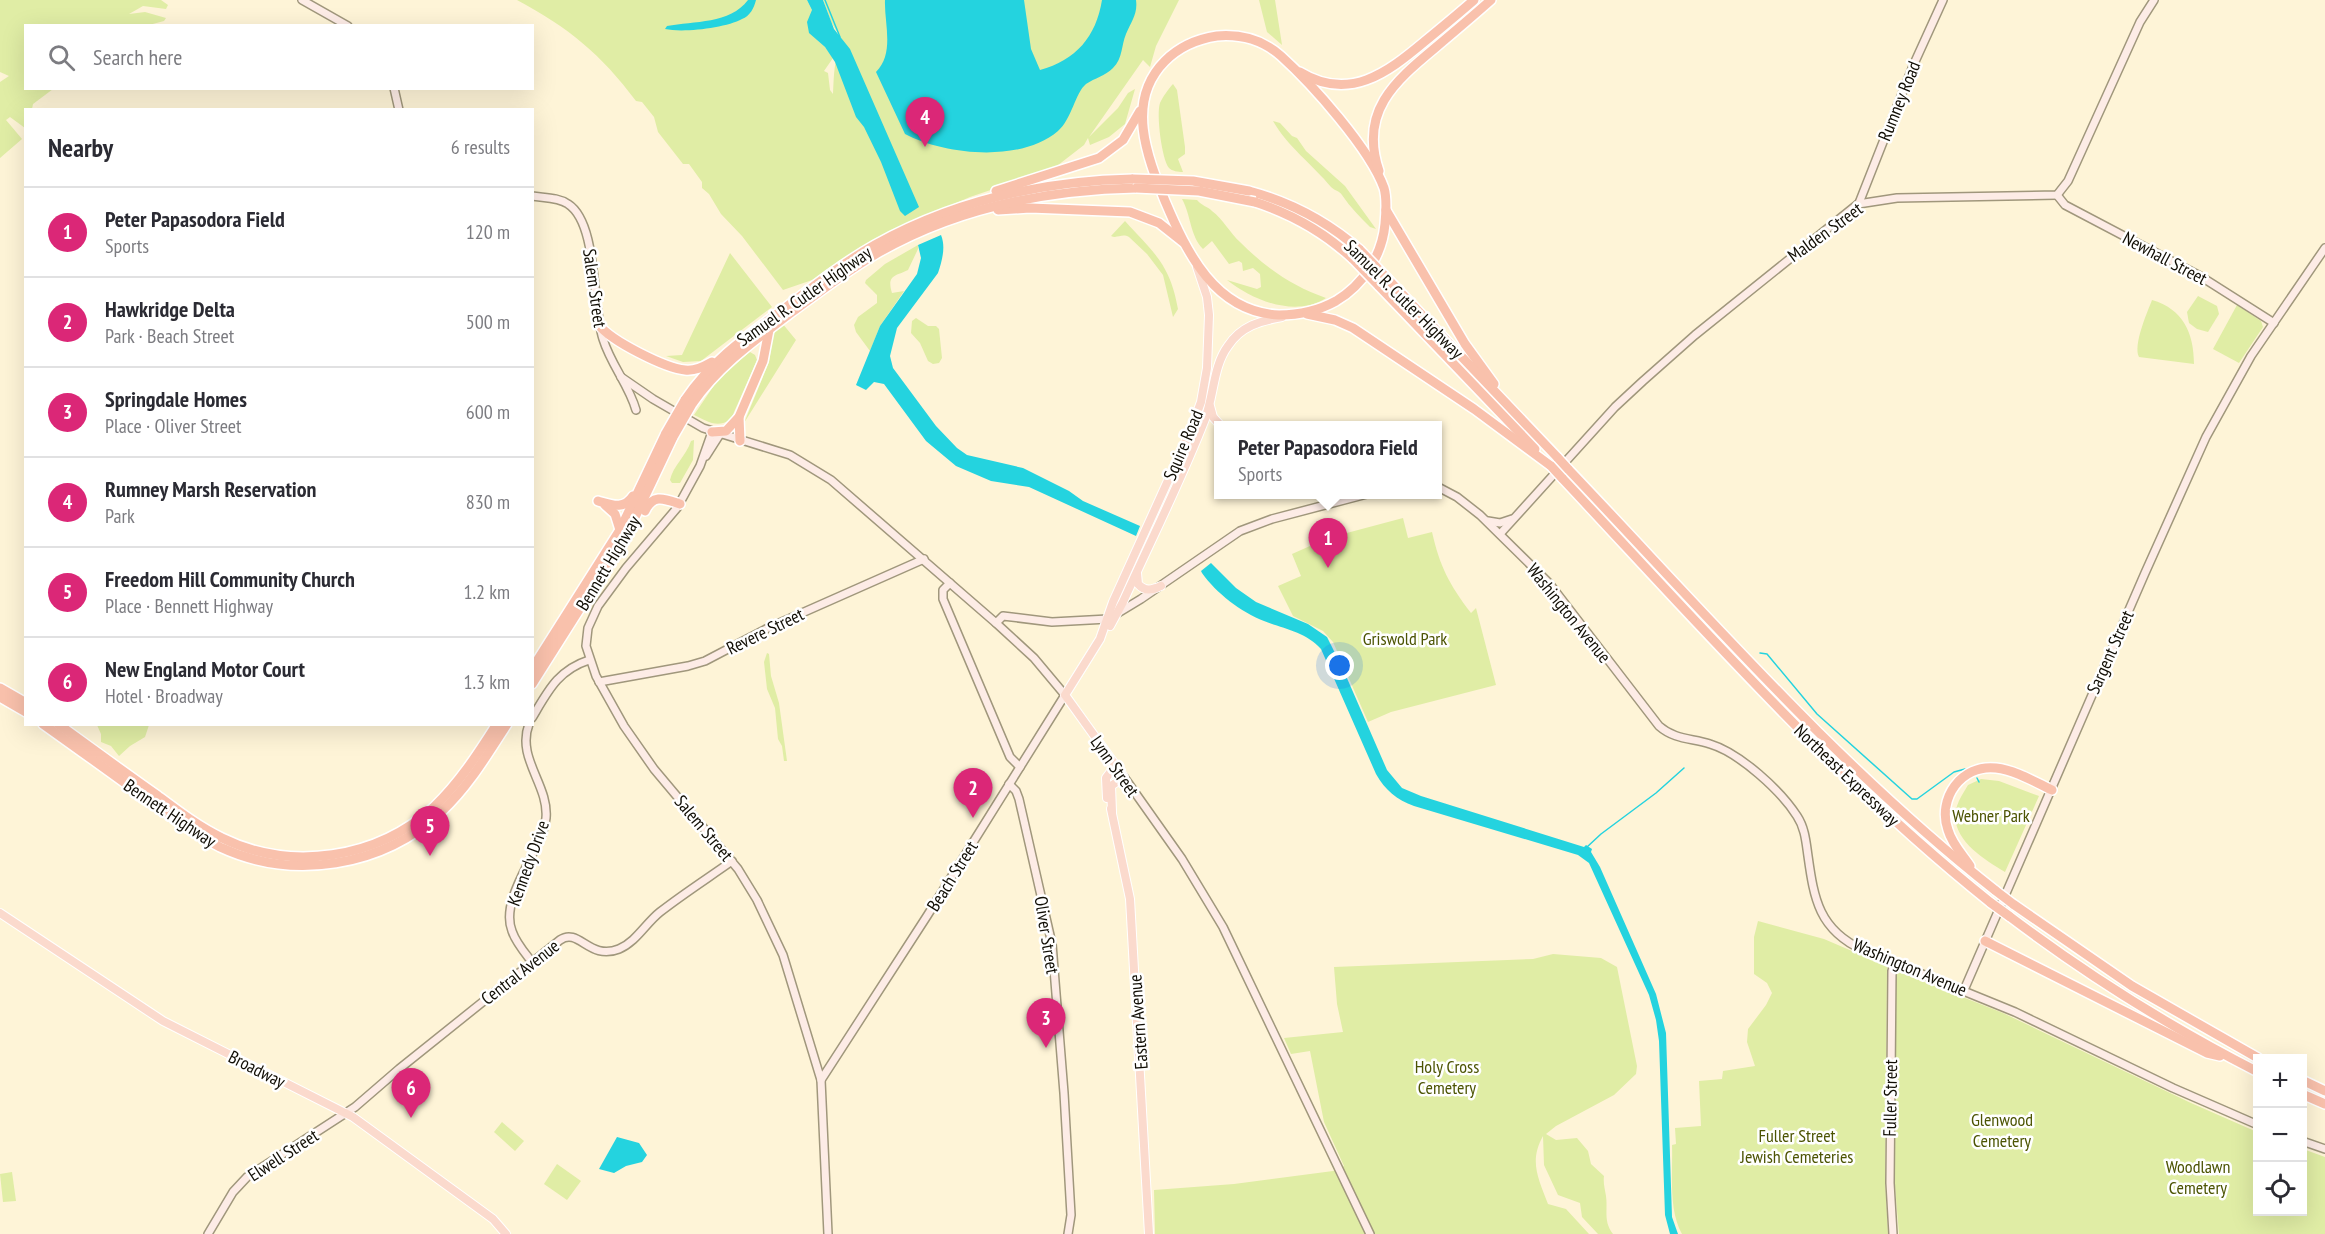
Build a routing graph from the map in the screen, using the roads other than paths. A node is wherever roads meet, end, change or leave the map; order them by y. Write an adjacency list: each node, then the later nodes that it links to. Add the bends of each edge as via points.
1 (302, 0): 6 (street)
2 (1474, 0): 7 (highway, via 1398,63 1366,80 1328,84 1305,75)
3 (1491, 0): 12 (highway, via 1405,73 1383,99 1373,140)
4 (1943, 0): 15 (street, Rumney Road)
5 (2154, 0): 13 (street, via 2140,22 2068,181)
6 (344, 24)
7 (1287, 61): 9 (highway, via 1270,47 1249,38 1205,38 1180,49 1163,63 1147,89); 12 (highway, via 1353,138)
8 (394, 90): 10 (street)
9 (1143, 106): 16 (highway, via 1123,140 1099,158 984,195); 18 (highway, via 1148,154)
10 (399, 108)
11 (1135, 183): 16 (highway, Samuel R. Cutler Highway, via 1090,181 1041,187); 30 (highway, Samuel R. Cutler Highway, bridge, via 1193,182 1249,191 1309,215 1360,250); 32 (highway, Samuel R. Cutler Highway, bridge, via 1255,202 1306,224 1353,259)
12 (1384, 188): 17 (highway)
13 (2057, 195): 15 (street, Malden Street, via 1897,198); 22 (street, Newhall Street, via 2065,205 2200,276)
14 (534, 196): 24 (street, Salem Street, via 565,202 583,221)
15 (1859, 204): 45 (street, Malden Street, via 1672,354 1615,407)
16 (971, 208): 18 (highway, via 1130,212 1155,221); 23 (highway, Samuel R. Cutler Highway, via 908,233)
17 (1386, 210): 21 (highway, via 1379,250 1361,280 1333,302); 30 (highway)
18 (1185, 244): 20 (highway)
19 (2325, 248): 22 (street, Sargent Street)
20 (1195, 262): 21 (highway, via 1216,289 1235,302 1262,312); 54 (main road, Squire Road, via 1209,309 1203,394)
21 (1299, 314): 31 (main road, Squire Road, via 1259,322 1236,336 1219,362); 39 (highway, via 1331,319 1353,328)
22 (2274, 323): 76 (street, Sargent Street, via 2240,373 2202,446)
23 (772, 324): 25 (highway, Samuel R. Cutler Highway); 26 (highway, Samuel R. Cutler Highway); 27 (highway)
24 (599, 326): 26 (highway, via 615,341 682,370 700,369); 28 (street, Salem Street)
25 (746, 347): 27 (highway, via 759,352); 29 (highway, Samuel R. Cutler Highway)
26 (719, 359): 29 (highway, Samuel R. Cutler Highway)
27 (761, 365): 34 (highway)
28 (621, 377): 33 (street); 36 (street, Salem Street)
29 (688, 402): 37 (highway, Samuel R. Cutler Highway, bridge)
30 (1504, 402): 79 (highway, Northeast Expressway, bridge, via 1847,761)
31 (1210, 405): 35 (main road); 50 (main road, Squire Road)
32 (1495, 408): 39 (highway, Northeast Expressway)
33 (636, 410)
34 (739, 417): 36 (highway, via 726,431); 38 (highway)
35 (1217, 421)
36 (716, 433): 38 (street, Lynn Street); 44 (street, Salem Street)
37 (670, 435): 40 (highway, Bennett Highway); 41 (highway, Bennett Highway)
38 (740, 441): 49 (street, Lynn Street, via 774,449 813,468)
39 (1551, 466): 86 (highway, Northeast Expressway, bridge, via 1840,772 1920,845 1990,903 2117,991)
40 (656, 475): 44 (highway, via 660,489); 47 (highway, Bennett Highway)
41 (642, 484): 47 (highway, Bennett Highway); 47 (highway, via 624,505 598,501 615,514)
42 (1442, 490): 46 (street, Washington Avenue)
43 (1351, 499): 52 (street, via 1240,531)
44 (680, 504): 47 (highway, via 654,499); 57 (street, Salem Street, via 598,606 586,637)
45 (1514, 518): 46 (street, via 1497,523); 48 (street, Malden Street)
46 (1485, 520): 48 (street, Washington Avenue)
47 (625, 530): 58 (highway, Bennett Highway); 59 (highway, Bennett Highway)
48 (1500, 534): 83 (street, Washington Avenue, via 1562,598 1659,726 1674,736 1718,747 1777,790 1804,830 1814,892 1825,919 1853,945)
49 (924, 559): 51 (street, Lynn Street); 60 (street, Revere Street, via 705,660)
50 (1138, 569): 52 (main road, via 1139,586 1150,590); 53 (main road, Squire Road)
51 (950, 583): 55 (street, Lynn Street); 73 (street, via 943,590 943,599 1010,757)
52 (1161, 586): 53 (street)
53 (1117, 615): 54 (street); 56 (main road, Beach Street)
54 (1108, 619): 55 (street, via 1052,622 1003,616); 56 (main road, Beach Street)
55 (996, 622): 62 (street, Lynn Street)
56 (1100, 639): 62 (main road, Beach Street)
57 (589, 660): 60 (street, Salem Street); 66 (street, via 562,673)
58 (534, 666)
59 (534, 681)
60 (599, 682): 78 (street, Salem Street, via 647,760)
61 (0, 688): 64 (highway)
62 (1065, 695): 72 (main road, Lynn Street); 73 (street, Beach Street)
63 (0, 697): 65 (highway)
64 (24, 702)
65 (24, 711)
66 (534, 715)
67 (46, 726): 70 (highway, Bennett Highway, via 209,841 255,859 304,866 362,857 416,831 460,792)
68 (61, 726): 69 (highway, Bennett Highway, via 216,835 261,853 310,857 368,847 419,819 454,786)
69 (496, 726)
70 (506, 726)
71 (528, 726): 82 (street, Kennedy Drive, via 526,750 542,792 546,818 509,921 516,940)
72 (1115, 766): 74 (main road, Lynn Street); 77 (main road, Eastern Avenue, via 1105,783)
73 (1020, 767): 75 (street, Beach Street)
74 (1124, 777): 77 (main road, Eastern Avenue, via 1111,786); 102 (street, Lynn Street, via 1182,859 1223,927)
75 (1009, 784): 88 (street, Beach Street); 100 (street, Oliver Street, via 1019,799 1053,951 1066,1121 1071,1220)
76 (2052, 790): 79 (highway, via 1997,768 1975,770 1957,783 1946,803 1946,825); 81 (street, Sargent Street)
77 (1112, 812): 101 (main road, Eastern Avenue, via 1130,899)
78 (732, 861): 82 (street, Central Avenue, via 660,912 624,946 596,951 568,936); 88 (street, Salem Street, via 757,900 788,966)
79 (1974, 874): 85 (highway, Northeast Expressway, bridge, via 2132,986)
80 (0, 913): 93 (main road, Broadway, via 163,1022)
81 (1985, 941): 84 (street, Sargent Street); 86 (highway, via 2207,1053)
82 (532, 962): 93 (street, Central Avenue)
83 (1894, 963): 84 (street, Washington Avenue); 103 (street, Fuller Street, via 1890,1148)
84 (1964, 990): 94 (street, Washington Avenue)
85 (2253, 1056)
86 (2235, 1060): 87 (highway, Northeast Expressway)
87 (2253, 1069)
88 (821, 1080): 99 (street, Salem Street)
89 (2307, 1082): 90 (highway)
90 (2325, 1091)
91 (2307, 1096): 92 (highway)
92 (2325, 1104)
93 (347, 1113): 97 (street, Elwell Street, via 247,1177 233,1192); 98 (main road, Broadway, via 493,1219)
94 (2253, 1123)
95 (2307, 1144): 96 (street)
96 (2325, 1149)
97 (208, 1234)
98 (506, 1234)
99 (828, 1234)
100 (1068, 1234)
101 (1149, 1234)
102 (1370, 1234)
103 (1893, 1234)

